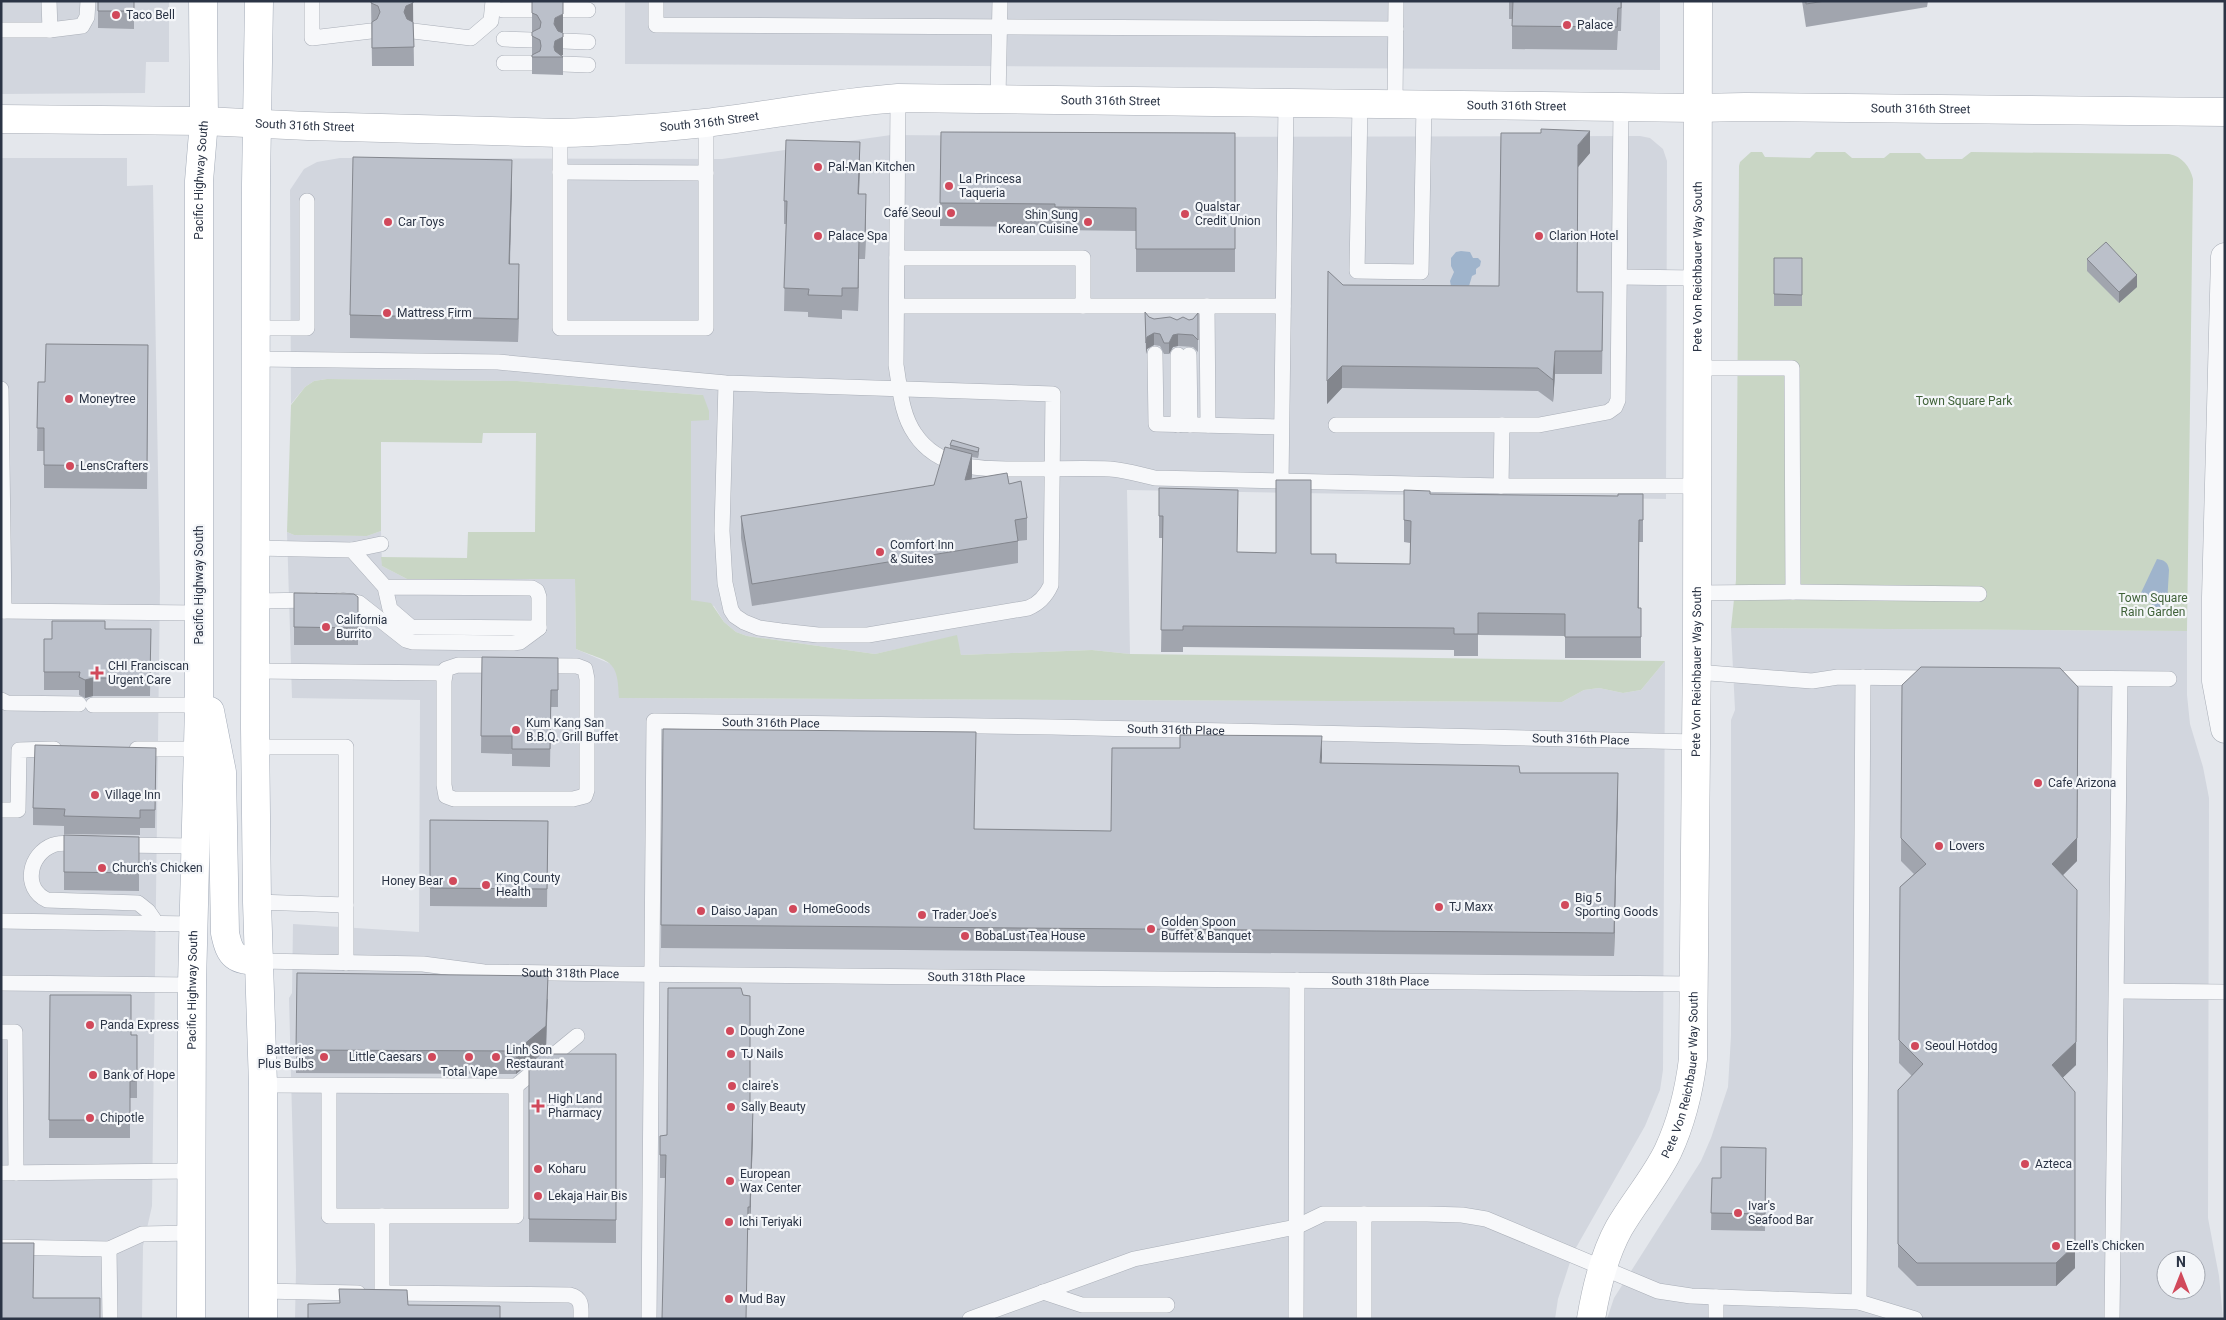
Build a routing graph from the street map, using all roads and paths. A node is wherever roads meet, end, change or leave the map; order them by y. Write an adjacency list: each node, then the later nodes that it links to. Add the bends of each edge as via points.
1 (49, 1): 17 (lane)
2 (88, 1): 17 (lane, via 87,17 82,26)
3 (203, 1): 38 (street, Pacific Highway South)
4 (259, 1): 40 (street)
5 (312, 1): 18 (lane, via 312,38)
6 (656, 1): 14 (lane, via 656,25)
7 (1000, 1): 14 (lane)
8 (1396, 1): 15 (lane)
9 (1698, 1): 35 (street, Pete Von Reichbauer Way South)
10 (498, 6): 11 (lane); 19 (lane, via 490,21 471,38)
11 (532, 10)
12 (563, 10): 13 (lane)
13 (588, 10)
14 (1000, 26): 15 (lane); 29 (lane)
15 (1396, 29): 32 (lane)
16 (1, 30): 17 (lane)
17 (50, 30)
18 (372, 31)
19 (413, 31)
20 (504, 39): 21 (lane)
21 (532, 40)
22 (563, 41): 23 (lane)
23 (588, 42)
24 (504, 63): 25 (lane)
25 (532, 63)
26 (563, 64): 27 (lane)
27 (588, 65)
28 (898, 98): 29 (street, South 316th Street); 39 (street, South 316th Street, via 847,102); 46 (lane)
29 (998, 99): 30 (street, South 316th Street)
30 (1286, 103): 31 (street, South 316th Street); 53 (lane)
31 (1360, 104): 32 (street, South 316th Street); 33 (lane, via 1357,271 1366,272 1421,272)
32 (1395, 104): 33 (street, South 316th Street)
33 (1424, 104): 34 (street, South 316th Street)
34 (1621, 107): 35 (street, South 316th Street); 47 (lane)
35 (1696, 108): 36 (street, South 316th Street); 48 (street, Pete Von Reichbauer Way South)
36 (2225, 112)
37 (1, 119): 38 (street, South 316th Street)
38 (204, 120): 40 (street, South 316th Street); 80 (street, Pacific Highway South, via 199,190)
39 (706, 123): 41 (street, South 316th Street); 43 (lane)
40 (258, 124): 41 (street, South 316th Street); 54 (street)
41 (560, 133): 42 (lane)
42 (560, 172): 43 (lane); 43 (lane, via 560,328 706,328)
43 (706, 173)
44 (307, 202): 54 (lane, via 308,328)
45 (2225, 257): 72 (street)
46 (897, 258): 49 (lane); 50 (lane, via 1083,258)
47 (1620, 277): 48 (lane); 63 (lane, via 1618,400 1615,407 1608,412 1539,425)
48 (1697, 278): 56 (street, Pete Von Reichbauer Way South)
49 (897, 306): 50 (lane); 59 (lane, via 896,365)
50 (1083, 306): 51 (lane)
51 (1171, 306): 51 (lane, via 1171,322); 52 (lane)
52 (1207, 306): 53 (lane); 61 (lane)
53 (1283, 306): 64 (lane)
54 (256, 328): 55 (street)
55 (257, 359): 57 (lane, via 498,362); 70 (street)
56 (1697, 368): 68 (street, Pete Von Reichbauer Way South); 74 (lane, via 1792,368)
57 (726, 383): 59 (lane); 65 (lane, via 722,523 725,583 731,610 744,622 759,628 818,635 868,636 1035,605 1048,593 1051,585)
58 (1, 389): 79 (lane)
59 (900, 390): 65 (lane, via 905,414 914,433 927,448 948,461 987,470); 65 (lane, via 1053,394)
60 (1172, 425): 60 (lane, via 1172,355); 61 (lane)
61 (1208, 425): 64 (lane)
62 (1336, 425): 63 (lane)
63 (1502, 426): 67 (lane)
64 (1282, 427): 66 (lane)
65 (1053, 469): 66 (lane, via 1117,470 1155,478)
66 (1281, 482): 67 (lane)
67 (1501, 486): 68 (lane)
68 (1697, 486): 75 (street, Pete Von Reichbauer Way South)
69 (381, 544): 71 (lane)
70 (255, 548): 71 (lane); 78 (street)
71 (352, 550): 73 (lane)
72 (2220, 560): 77 (street)
73 (385, 587): 81 (lane, via 390,609 411,627); 81 (lane, via 532,588 540,597)
74 (1793, 592): 75 (lane); 76 (lane)
75 (1697, 593): 84 (street, Pete Von Reichbauer Way South)
76 (1979, 594)
77 (2220, 597): 93 (street, via 2216,681)
78 (256, 600): 81 (lane, via 354,600 413,642 513,643 520,642); 83 (street)
79 (3, 611): 80 (lane)
80 (199, 613): 82 (street, Pacific Highway South)
81 (540, 628)
82 (199, 653): 92 (street, Pacific Highway South); 106 (street, via 222,772 228,950 243,960)
83 (256, 671): 85 (lane); 95 (street)
84 (1696, 672): 86 (lane, via 1812,682); 94 (street, Pete Von Reichbauer Way South)
85 (444, 673): 85 (lane, via 444,786 448,797 578,800 585,796 585,669 577,666 453,666)
86 (1863, 677): 87 (lane); 133 (lane)
87 (1939, 678)
88 (2034, 678): 89 (lane)
89 (2120, 679): 90 (lane); 113 (lane)
90 (2168, 679)
91 (1, 700): 92 (lane, via 7,703)
92 (199, 705): 98 (street, Pacific Highway South)
93 (2225, 729)
94 (1696, 742): 108 (lane, South 316th Place, via 654,720); 111 (street, Pete Von Reichbauer Way South)
95 (255, 747): 101 (street); 102 (lane, via 346,747)
96 (68, 749): 99 (lane, via 19,750 18,810)
97 (126, 749): 98 (lane)
98 (198, 749): 100 (street, Pacific Highway South)
99 (1, 810)
100 (195, 846): 104 (lane, via 59,843 39,854 31,870 37,894 47,900 138,903); 105 (street, Pacific Highway South)
101 (257, 902): 102 (lane); 106 (street)
102 (346, 905): 107 (lane)
103 (1, 921): 104 (lane)
104 (157, 924): 105 (lane)
105 (193, 924): 112 (street, Pacific Highway South)
106 (259, 961): 107 (lane, South 318th Place); 117 (street)
107 (346, 963): 108 (lane, South 318th Place, via 423,964 484,972)
108 (652, 974): 109 (lane, South 318th Place); 140 (lane)
109 (1297, 980): 111 (lane, South 318th Place); 124 (lane)
110 (1, 983): 112 (lane)
111 (1694, 984): 128 (street, Pete Von Reichbauer Way South, via 1693,1059 1687,1098 1667,1153 1618,1230)
112 (192, 985): 120 (street, Pacific Highway South)
113 (2116, 991): 114 (lane); 147 (lane)
114 (2225, 992)
115 (1, 1032): 121 (lane, via 15,1032)
116 (577, 1036): 119 (lane)
117 (263, 1086): 118 (lane); 129 (street)
118 (329, 1086): 119 (lane); 123 (lane, via 329,1216)
119 (516, 1086): 123 (lane, via 516,1216)
120 (192, 1171): 121 (lane); 125 (street, Pacific Highway South)
121 (9, 1173)
122 (1364, 1214): 124 (lane, via 1323,1214); 128 (lane, via 1453,1215 1486,1219); 143 (lane)
123 (382, 1216): 131 (lane)
124 (1296, 1227): 130 (lane, via 1151,1254); 142 (lane)
125 (191, 1233): 127 (lane, via 142,1234); 137 (street, Pacific Highway South)
126 (1, 1247): 127 (lane)
127 (109, 1249): 136 (lane)
128 (1603, 1267): 132 (lane, via 1658,1291); 144 (street, Pete Von Reichbauer Way South)
129 (262, 1291): 131 (lane); 138 (street)
130 (1043, 1292): 134 (lane, via 1082,1305); 141 (lane)
131 (382, 1293): 139 (lane, via 570,1296 580,1302)
132 (1716, 1297): 133 (lane); 145 (lane)
133 (1859, 1302): 135 (lane)
134 (1167, 1304)
135 (1895, 1316): 146 (lane)
136 (110, 1319)
137 (192, 1319)
138 (262, 1319)
139 (581, 1319)
140 (649, 1319)
141 (970, 1319)
142 (1296, 1319)
143 (1364, 1319)
144 (1591, 1319)
145 (1716, 1319)
146 (1915, 1319)
147 (2112, 1319)

